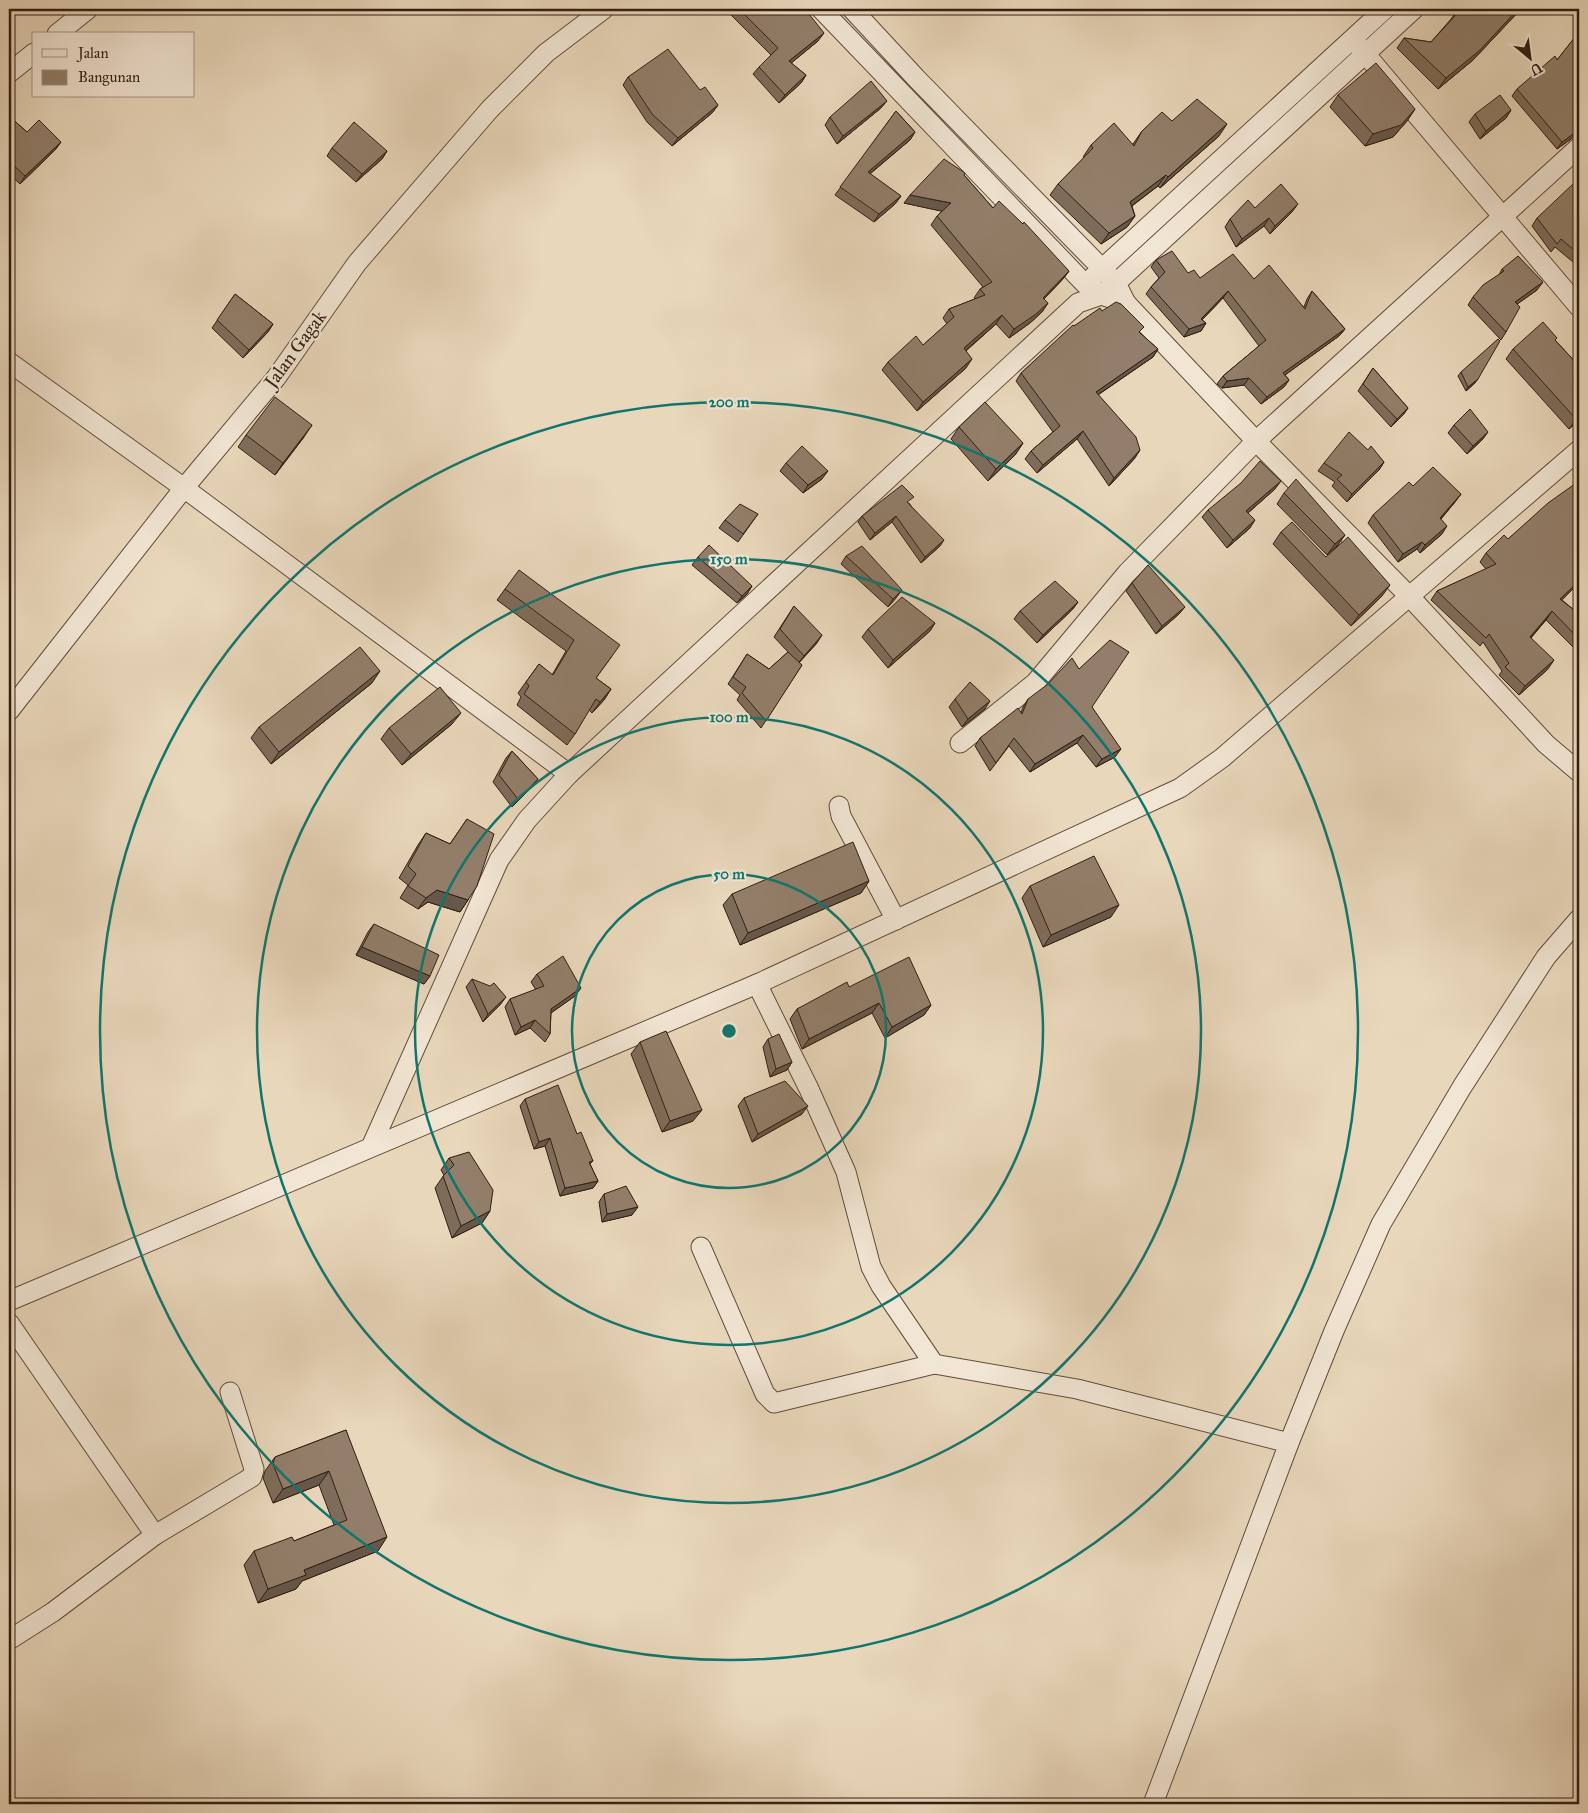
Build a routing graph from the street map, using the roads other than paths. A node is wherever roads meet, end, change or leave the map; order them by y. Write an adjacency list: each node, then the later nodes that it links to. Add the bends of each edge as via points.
1 (88, 9): 7 (street)
2 (604, 9): 24 (street, Jalan Gagak, via 546,53 490,109 357,264 276,378)
3 (821, 9): 16 (street)
4 (852, 9): 14 (street)
5 (1386, 9): 8 (street)
6 (1414, 9): 9 (street)
7 (59, 32)
8 (1352, 40): 9 (street); 14 (street)
9 (1365, 54): 13 (street); 15 (street)
10 (32, 55): 11 (street)
11 (9, 73)
12 (1579, 146): 13 (street)
13 (1504, 216): 20 (street); 22 (street)
14 (1101, 270): 15 (street); 16 (street)
15 (1116, 283): 17 (street); 19 (street)
16 (1085, 284): 17 (street); 18 (street)
17 (1101, 295): 18 (street); 19 (street)
18 (1078, 303): 29 (street)
19 (1126, 303): 22 (street)
20 (1579, 307)
21 (9, 362): 24 (street)
22 (1256, 441): 25 (street); 27 (street, via 1127,574 1035,683)
23 (1579, 450): 25 (street)
24 (184, 488): 26 (street, Jalan Gagak); 29 (street)
25 (1410, 597): 28 (street, via 1546,744); 32 (street, via 1222,758 1180,788)
26 (9, 711)
27 (960, 743)
28 (1579, 772)
29 (569, 774): 34 (street, via 527,820 499,860)
30 (839, 806): 32 (street, via 841,816)
31 (1579, 919): 40 (street, via 1546,957 1462,1087 1382,1224)
32 (896, 920): 33 (street)
33 (757, 984): 34 (street); 38 (street, via 846,1172 871,1267)
34 (371, 1147): 36 (street)
35 (701, 1247): 38 (street, via 765,1394 774,1403)
36 (10, 1299)
37 (9, 1323): 41 (street)
38 (934, 1364): 40 (street, via 1077,1389)
39 (230, 1392): 41 (street, via 254,1474 242,1485)
40 (1289, 1443): 43 (street)
41 (155, 1535): 42 (street, via 53,1612)
42 (9, 1640)
43 (1153, 1804)

